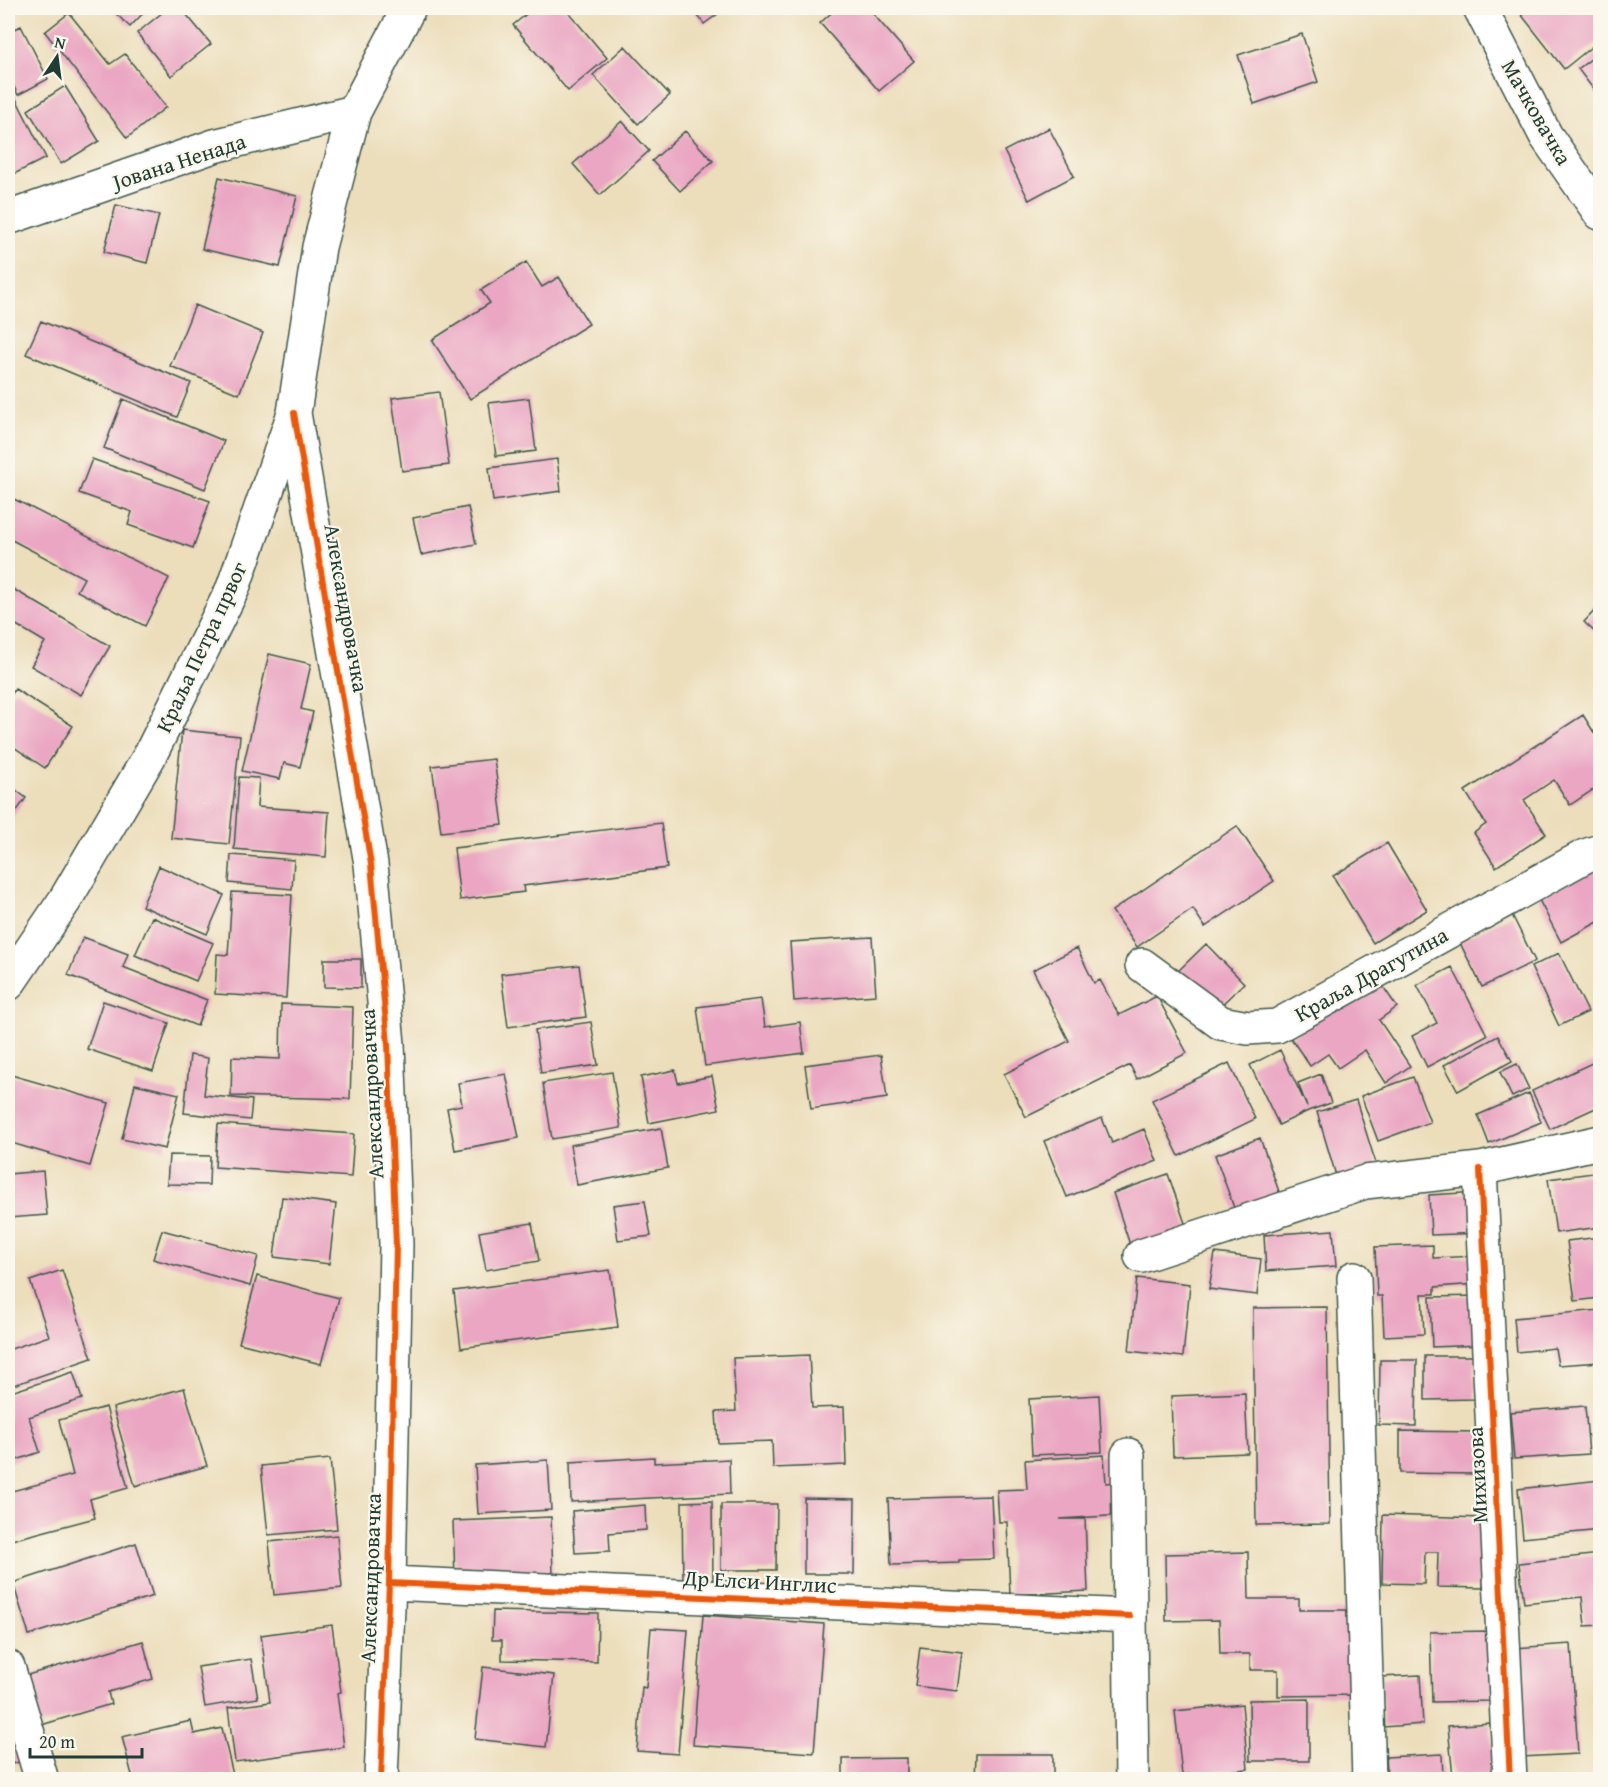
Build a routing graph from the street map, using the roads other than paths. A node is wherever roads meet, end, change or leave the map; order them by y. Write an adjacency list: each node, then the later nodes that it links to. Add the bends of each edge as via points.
1 (409, 8): 3 (street, Краља Петра првог)
2 (1480, 8): 4 (street, Мачковачка, via 1546,136)
3 (354, 112): 5 (street, Јована Ненада, via 214,146); 6 (street, Краља Петра првог, via 319,247)
4 (1600, 213)
5 (8, 218)
6 (294, 413): 9 (street, Краља Петра првог, via 232,588 149,758 64,900); 15 (street, Александровачка, via 371,864 387,1033 396,1245)
7 (1600, 851): 8 (street, Краља Драгутина, via 1277,1026 1248,1028 1221,1023)
8 (1142, 965)
9 (8, 984)
10 (1600, 1142): 11 (street)
11 (1480, 1169): 12 (street, via 1365,1182); 22 (street, Михизова)
12 (1141, 1256)
13 (1354, 1278): 21 (street)
14 (1128, 1455): 16 (street)
15 (389, 1582): 16 (street, Др Елси Инглис); 19 (street, Александровачка)
16 (1130, 1617): 20 (street)
17 (8, 1667): 18 (street)
18 (41, 1777)
19 (381, 1779)
20 (1132, 1779)
21 (1369, 1779)
22 (1510, 1779)

